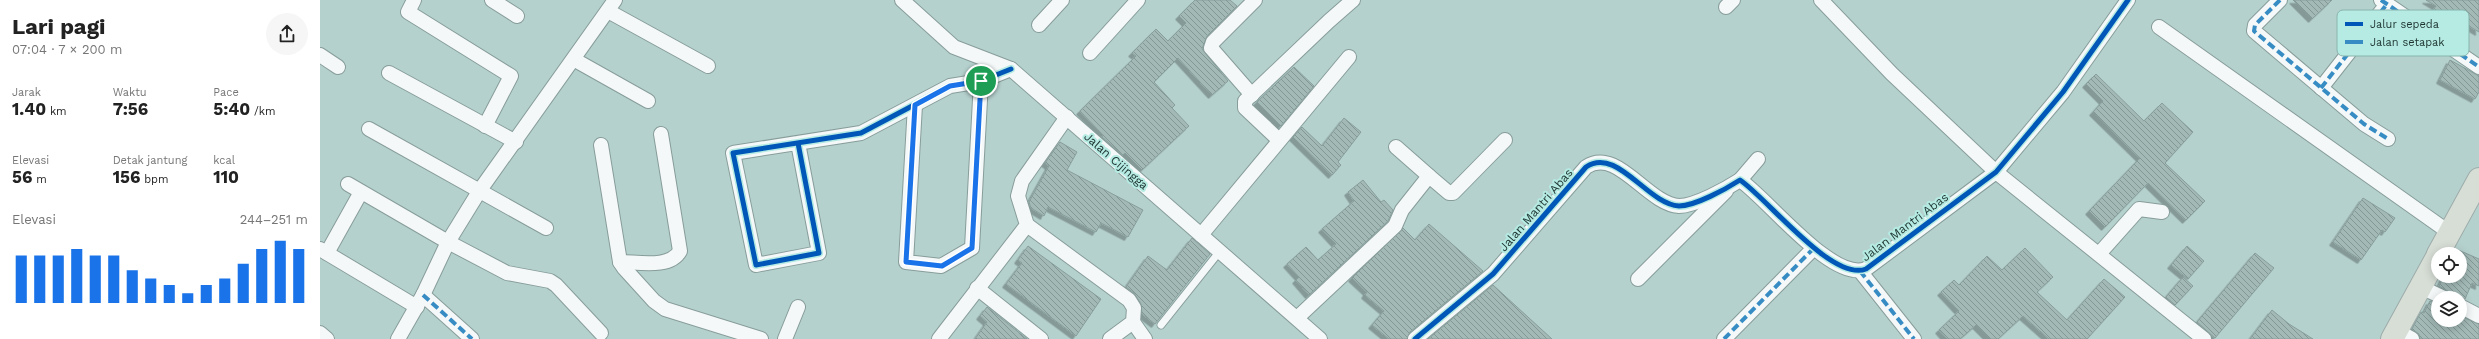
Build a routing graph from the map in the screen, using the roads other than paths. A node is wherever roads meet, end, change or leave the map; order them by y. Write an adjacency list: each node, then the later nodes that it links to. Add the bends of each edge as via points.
1 (414, 0): 34 (street, via 408,12 512,76)
2 (492, 0): 14 (street)
3 (902, 0): 26 (street, Jalan Cijingga, via 954,46)
4 (1062, 0): 15 (street)
5 (1138, 0): 17 (street)
6 (1255, 0): 30 (street, via 1213,42 1211,48)
7 (1353, 0): 30 (street)
8 (1821, 0): 45 (street, via 1892,74)
9 (2128, 0): 45 (street, Jalan Mantri Abas, via 2063,92)
10 (2280, 0): 29 (street, via 2255,25 2254,31)
11 (2384, 2): 13 (street)
12 (612, 6): 22 (street); 23 (street)
13 (2396, 10)
14 (517, 16)
15 (1039, 25)
16 (2159, 27): 58 (street)
17 (1090, 53)
18 (320, 55): 24 (street)
19 (2344, 56): 29 (street)
20 (2463, 56): 25 (street)
21 (1349, 57): 38 (street)
22 (574, 60): 31 (street); 40 (street)
23 (708, 66)
24 (338, 67)
25 (2479, 67)
26 (1011, 69): 28 (street); 33 (street, Jalan Cijingga)
27 (389, 73): 34 (street)
28 (981, 81): 32 (street, via 950,86); 32 (street, via 972,248 942,266 906,262)
29 (2321, 88): 37 (street, via 2364,124)
30 (1252, 95): 38 (street, via 1245,101 1244,106)
31 (648, 101)
32 (915, 105): 41 (street, via 861,133)
33 (1067, 117): 54 (street, via 1022,181 1018,196); 56 (street, Jalan Cijingga)
34 (485, 126): 40 (street)
35 (369, 129): 50 (street)
36 (661, 134): 65 (street, via 680,251 676,258 668,262)
37 (2388, 139)
38 (1279, 140): 56 (street)
39 (1505, 140): 46 (street, via 1454,193 1449,193)
40 (516, 142): 50 (street)
41 (798, 143): 41 (street, via 733,153 756,265 819,252)
42 (601, 145): 65 (street)
43 (1396, 147): 46 (street)
44 (1758, 160): 48 (street)
45 (1996, 172): 64 (street); 66 (street, Jalan Mantri Abas)
46 (1429, 176): 75 (street, via 1402,210 1395,226)
47 (2479, 179): 59 (main road)
48 (1735, 183): 61 (street, Jalan Mantri Abas, via 1756,192); 68 (street); 91 (street, Jalan Mantri Abas, via 1693,203 1674,205 1660,199 1609,162 1591,164 1493,274)
49 (348, 184): 52 (street)
50 (480, 190): 55 (street); 57 (street)
51 (2479, 190): 60 (main road)
52 (361, 192): 57 (street); 62 (street)
53 (2162, 212): 64 (street, via 2139,209)
54 (1027, 225): 69 (street); 76 (street, via 1129,300 1134,308)
55 (546, 228)
56 (1201, 235): 63 (street, Jalan Cijingga)
57 (448, 242): 71 (street); 79 (street, via 507,273 550,281)
58 (2438, 247)
59 (2445, 247)
60 (2445, 247)
61 (1813, 249): 66 (street, Jalan Mantri Abas, via 1841,266); 92 (street)
62 (324, 251): 71 (street)
63 (1220, 251): 75 (street, Jalan Cijingga); 77 (lane)
64 (2099, 254): 94 (street)
65 (620, 262): 84 (street, via 654,301 665,309)
66 (1860, 271): 93 (street)
67 (2431, 275): 80 (main road)
68 (1638, 279)
69 (976, 288): 86 (street); 87 (street)
70 (2431, 298): 80 (main road)
71 (420, 301): 82 (street); 83 (street)
72 (798, 308): 85 (street)
73 (2467, 310): 74 (street)
74 (2479, 316)
75 (1297, 318): 90 (street, Jalan Cijingga)
76 (1133, 322): 88 (street); 89 (street)
77 (1161, 325)
78 (320, 333): 81 (street)
79 (600, 334)
80 (2400, 337)
81 (327, 339)
82 (398, 339)
83 (472, 339)
84 (761, 339)
85 (785, 339)
86 (939, 339)
87 (1041, 339)
88 (1110, 339)
89 (1145, 339)
90 (1320, 339)
91 (1415, 339)
92 (1724, 339)
93 (1914, 339)
94 (2204, 339)

